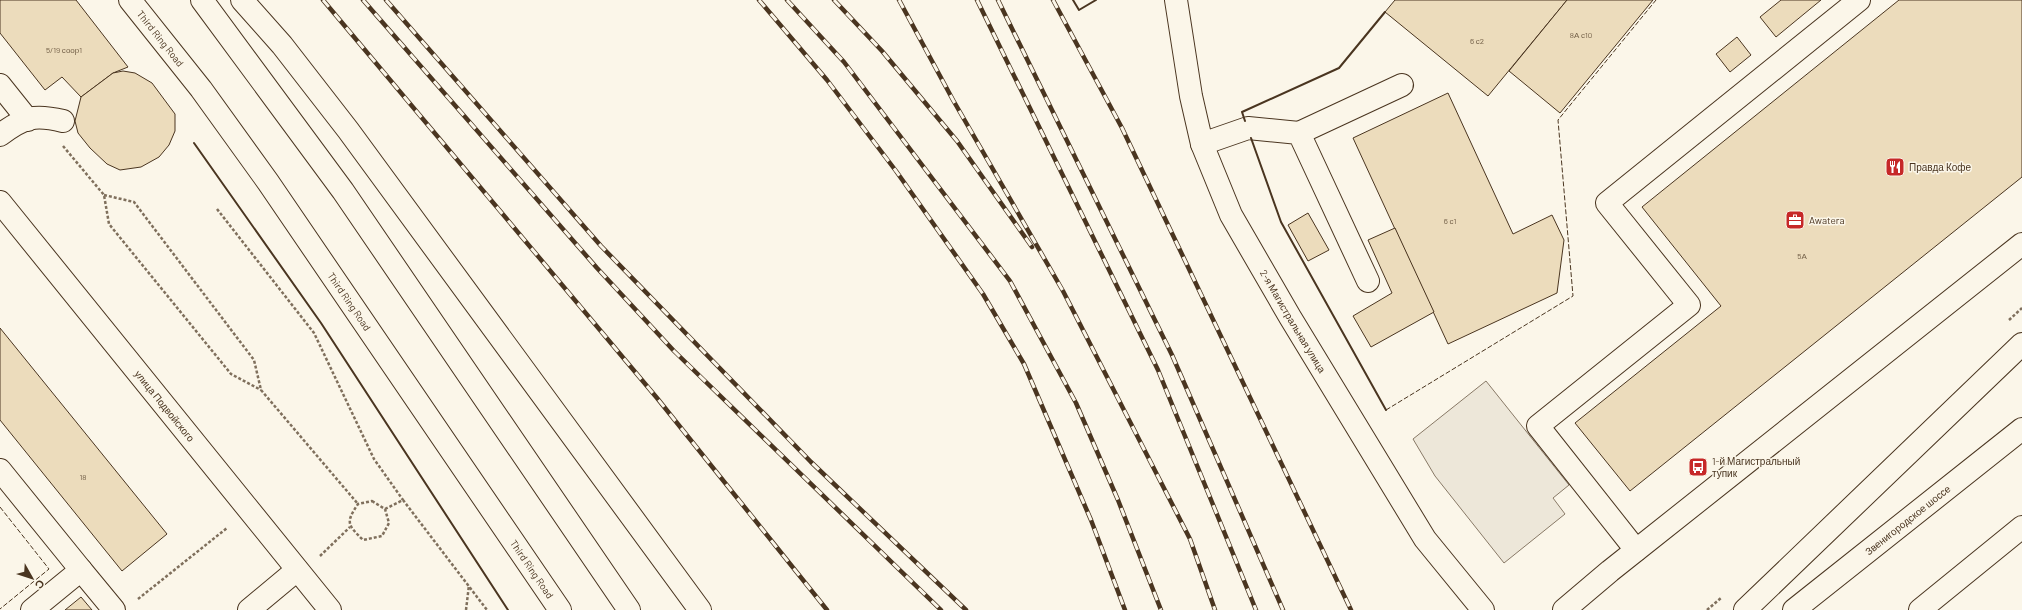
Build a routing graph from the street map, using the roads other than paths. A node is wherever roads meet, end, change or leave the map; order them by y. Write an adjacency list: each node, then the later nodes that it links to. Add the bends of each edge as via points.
1 (130, 0): 28 (main road, Third Ring Road, via 201,89 268,182)
2 (202, 0): 29 (main road, via 344,191)
3 (242, 0): 30 (main road, via 282,45 348,130)
4 (1176, 0): 12 (main road, 2-я Магистральная улица, via 1191,96)
5 (1859, 0): 20 (main road, via 1607,203 1689,305 1538,426)
6 (0, 85): 8 (main road)
7 (1402, 85): 10 (main road)
8 (33, 118): 9 (main road); 11 (main road, via 17,122)
9 (63, 121)
10 (1299, 133): 12 (main road, via 1248,128); 15 (main road)
11 (0, 136)
12 (1202, 144): 31 (main road, 2-я Магистральная улица, via 1231,215 1290,317 1425,539)
13 (3, 211): 22 (main road, улица Подвойского)
14 (2022, 244): 20 (main road)
15 (1368, 282)
16 (2022, 344): 33 (main road)
17 (2022, 429): 34 (main road, Звенигородское шоссе)
18 (0, 470): 21 (main road)
19 (2022, 527): 23 (main road)
20 (1636, 550): 32 (main road)
21 (81, 570): 24 (main road); 25 (main road)
22 (297, 570): 26 (main road); 27 (main road, улица Подвойского)
23 (1923, 608)
24 (32, 610)
25 (114, 610)
26 (249, 610)
27 (330, 610)
28 (560, 610)
29 (629, 610)
30 (700, 610)
31 (1483, 610)
32 (1564, 610)
33 (1745, 610)
34 (1794, 610)

